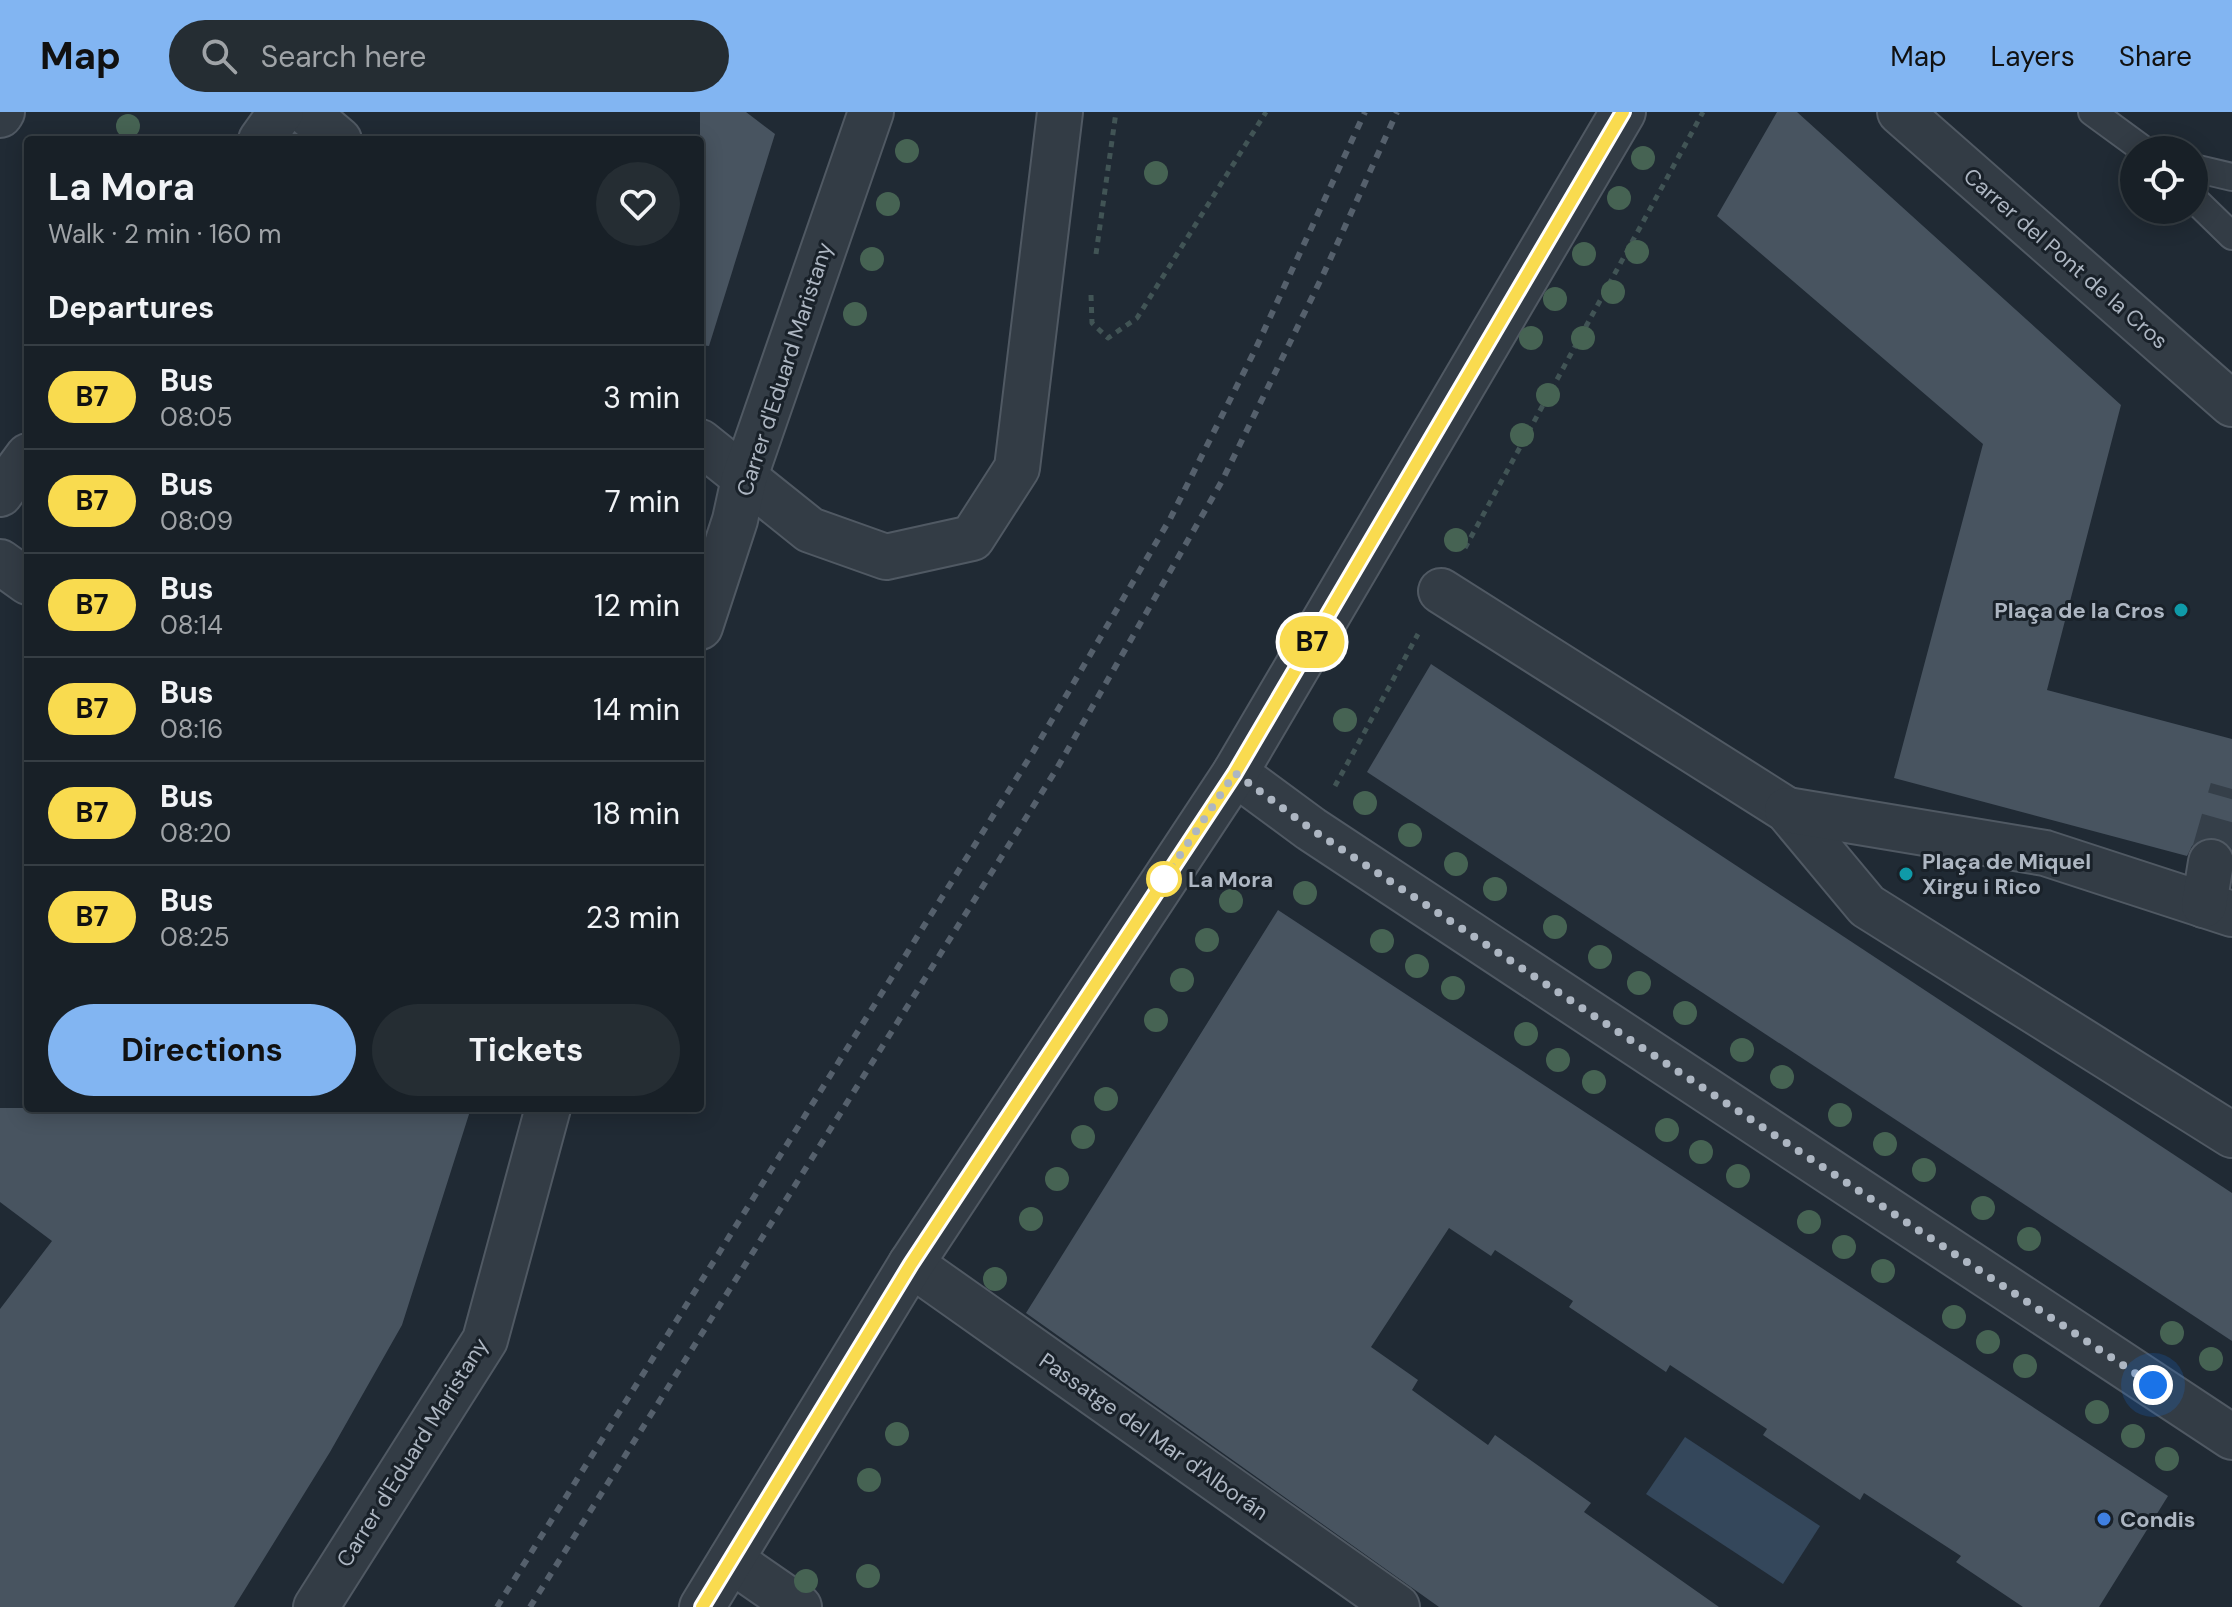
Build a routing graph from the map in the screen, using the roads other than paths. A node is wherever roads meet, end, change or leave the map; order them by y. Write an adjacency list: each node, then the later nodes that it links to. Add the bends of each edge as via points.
1 (281, 112): 8 (street)
2 (306, 112): 9 (street)
3 (871, 112): 18 (street, Carrer d'Eduard Maristany)
4 (1060, 112): 18 (street, via 1017,468 972,538 886,557 810,530)
5 (1623, 112): 24 (street)
6 (1900, 112): 15 (street, Carrer del Pont de la Cros)
7 (2092, 112): 10 (lane)
8 (264, 136)
9 (334, 136)
10 (2125, 136)
11 (2208, 171): 12 (lane)
12 (2232, 177)
13 (2208, 213): 14 (lane)
14 (2232, 236)
15 (2232, 404)
16 (704, 445): 18 (street)
17 (24, 461): 19 (street)
18 (744, 479): 23 (street, Carrer d'Eduard Maristany)
19 (0, 494)
20 (0, 562): 21 (street)
21 (24, 579)
22 (1441, 591): 25 (street)
23 (704, 615)
24 (1235, 773): 30 (street); 31 (street)
25 (1787, 810): 27 (street, via 2045,853); 29 (street, via 1867,906)
26 (2211, 862): 27 (street)
27 (2218, 909)
28 (547, 1112): 33 (street, Carrer d'Eduard Maristany, via 485,1340)
29 (2232, 1135)
30 (911, 1264): 32 (street); 36 (street, Passatge del Mar d'Alborán)
31 (2232, 1437)
32 (731, 1560): 34 (street); 35 (street)
33 (316, 1607)
34 (702, 1607)
35 (799, 1607)
36 (1397, 1607)

